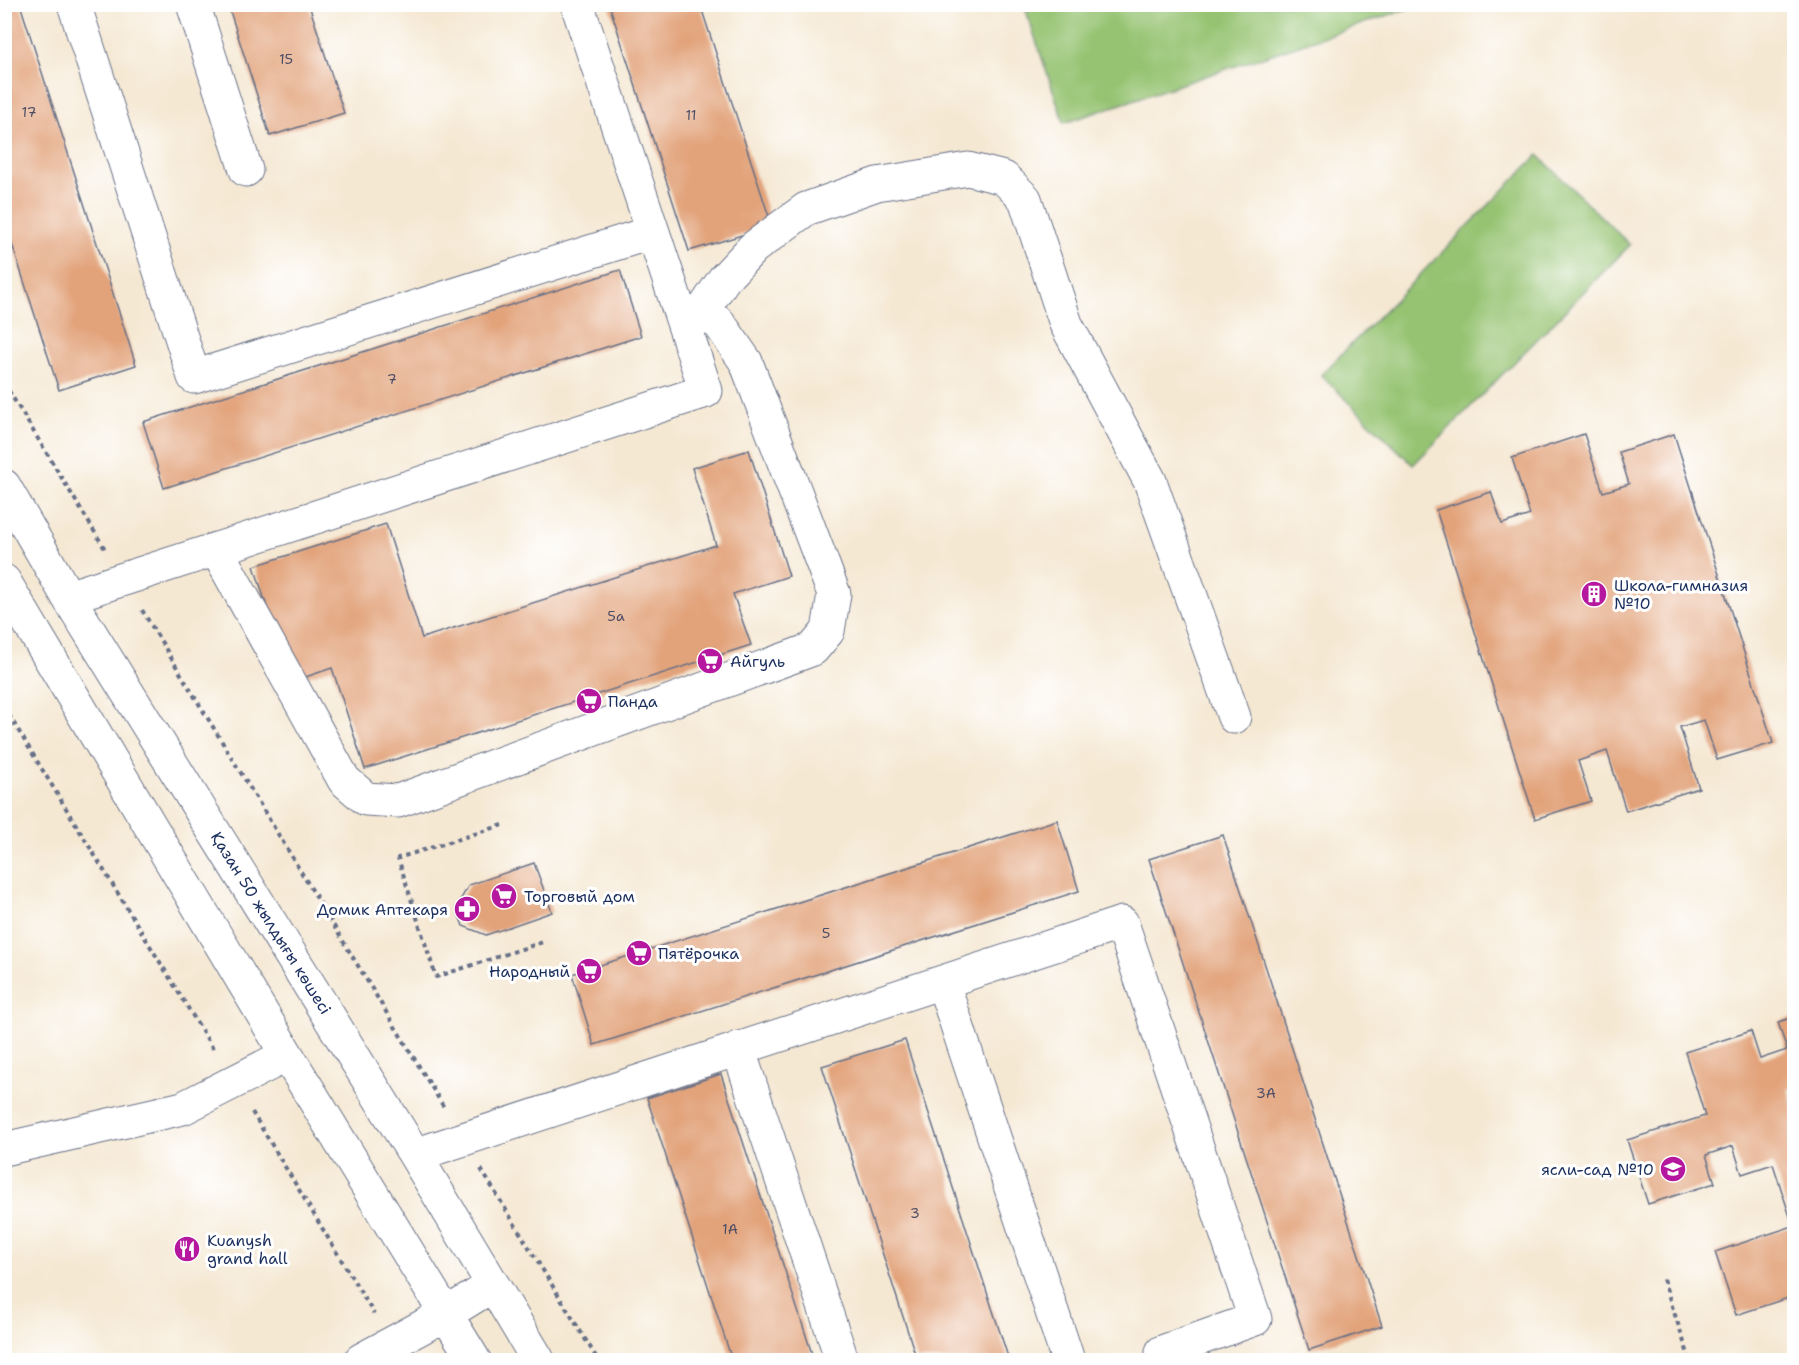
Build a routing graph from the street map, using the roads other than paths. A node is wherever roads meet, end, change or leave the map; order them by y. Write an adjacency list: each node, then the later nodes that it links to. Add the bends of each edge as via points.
1 (74, 4): 5 (street, via 194,377)
2 (193, 4): 4 (street)
3 (577, 4): 5 (street)
4 (246, 170)
5 (653, 232): 6 (street)
6 (690, 313): 8 (street, via 706,391); 8 (street, via 719,323 746,362 834,594 828,630 813,649 398,801 366,799 344,780); 11 (street, via 753,248 806,209 878,184 968,169 1004,178 1025,199 1066,324 1150,481)
7 (4, 486): 10 (street, Қазан 50 жылдығы көшесі)
8 (216, 549): 10 (street)
9 (4, 581): 14 (street)
10 (68, 597): 16 (street, Қазан 50 жылдығы көшесі)
11 (1234, 717)
12 (943, 983): 13 (street); 19 (street, via 1122,923 1255,1318); 24 (street)
13 (738, 1048): 16 (street); 23 (street)
14 (287, 1055): 15 (street, via 183,1108); 18 (street)
15 (4, 1149)
16 (415, 1155): 17 (street, Қазан 50 жылдығы көшесі)
17 (493, 1285): 18 (street); 22 (street, Қазан 50 жылдығы көшесі)
18 (446, 1314): 20 (street); 21 (street)
19 (1162, 1352)
20 (361, 1360)
21 (474, 1360)
22 (538, 1360)
23 (842, 1360)
24 (1068, 1360)

